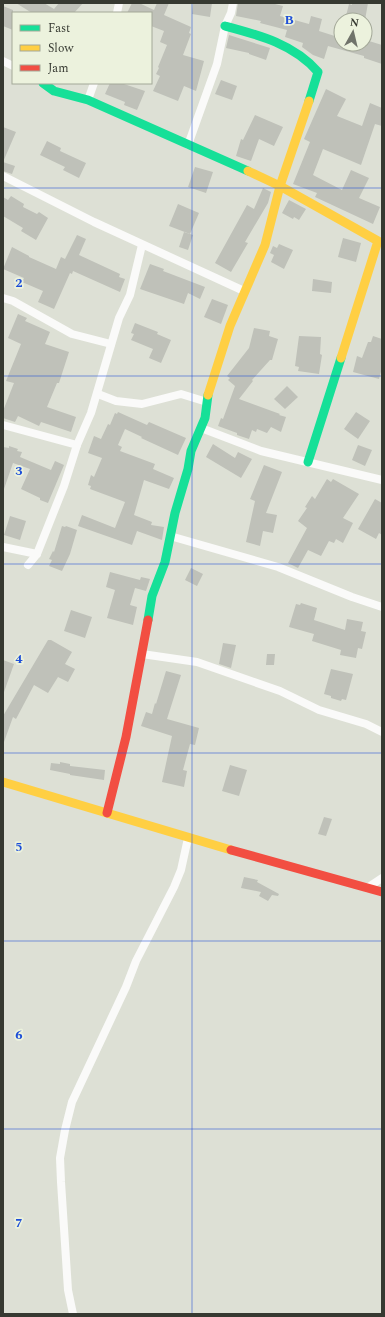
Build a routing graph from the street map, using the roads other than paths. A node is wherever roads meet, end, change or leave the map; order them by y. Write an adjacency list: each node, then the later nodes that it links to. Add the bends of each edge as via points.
1 (233, 3): 2 (street)
2 (225, 26): 8 (street, via 217,64); 10 (street, via 264,37 290,49 312,63 318,72)
3 (3, 61): 4 (street)
4 (12, 66)
5 (45, 84): 7 (street, via 54,90)
6 (94, 84): 7 (street)
7 (88, 100): 8 (street)
8 (188, 145): 10 (street)
9 (3, 176): 11 (street)
10 (280, 186): 12 (street, via 265,245); 20 (street, via 378,241)
11 (142, 245): 12 (street); 14 (street, via 130,296 119,318)
12 (244, 291): 16 (street, via 230,326)
13 (3, 298): 14 (street, via 72,334)
14 (112, 344): 15 (street)
15 (98, 394): 16 (street, via 142,404 181,394); 19 (street)
16 (207, 402): 18 (street)
17 (3, 425): 19 (street)
18 (201, 428): 20 (street, via 261,451); 22 (street, via 191,451)
19 (77, 445): 24 (street)
20 (308, 462): 21 (street)
21 (382, 480)
22 (170, 536): 26 (street, via 278,567); 27 (street, via 165,562 152,596)
23 (3, 547): 24 (street)
24 (37, 554): 25 (street)
25 (28, 565)
26 (382, 607)
27 (142, 654): 28 (street, via 196,662 280,691 320,710 366,724); 30 (street, via 126,737)
28 (382, 732)
29 (3, 782): 30 (street)
30 (107, 814): 31 (street)
31 (188, 838): 33 (street); 35 (street, via 181,870 174,887 136,961 72,1102 65,1130 60,1158 61,1182 68,1290)
32 (382, 878): 33 (street)
33 (367, 888): 34 (street)
34 (382, 892)
35 (73, 1314)

